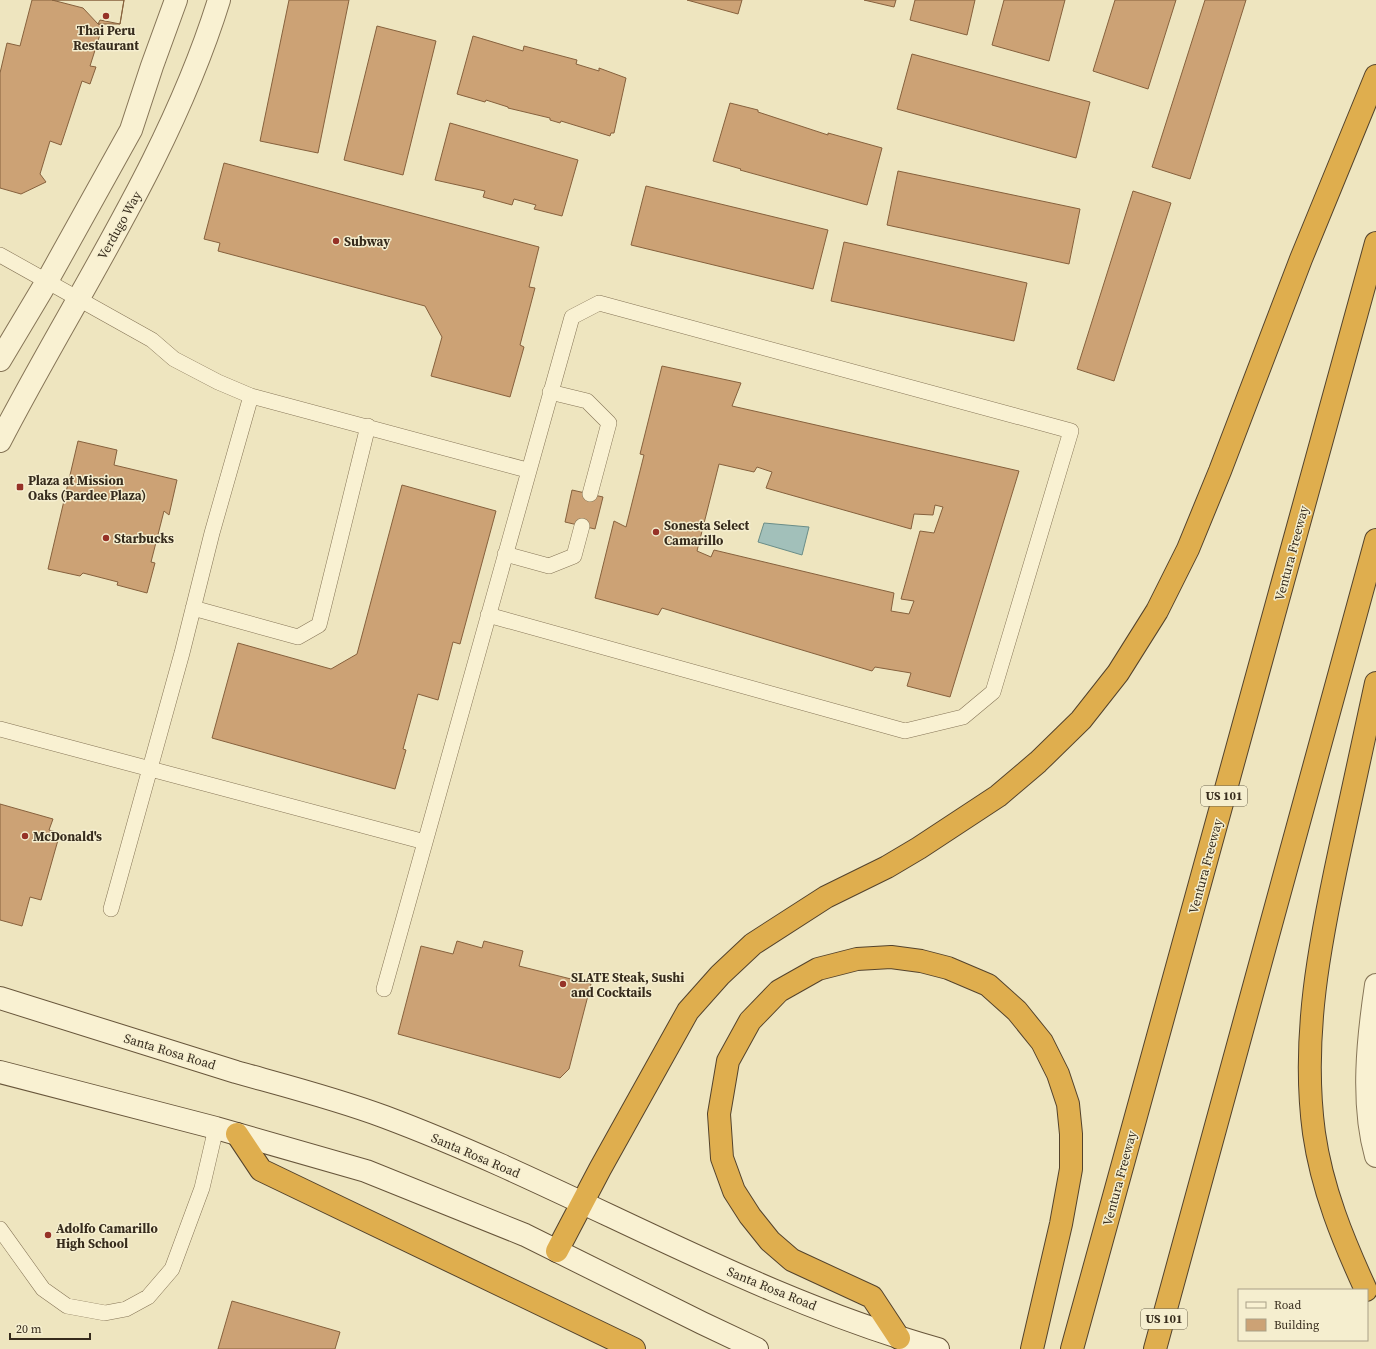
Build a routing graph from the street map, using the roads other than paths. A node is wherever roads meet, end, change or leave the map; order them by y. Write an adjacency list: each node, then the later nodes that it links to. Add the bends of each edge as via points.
1 (176, 0): 6 (main road, via 131,130)
2 (219, 0): 7 (main road, Verdugo Way, via 205,45 174,119)
3 (1376, 76): 32 (highway, via 1301,259 1188,549 1157,611 1118,673 1081,720 998,796 919,848 826,897 766,935 720,975 688,1011)
4 (1376, 243): 44 (highway, Ventura Freeway / US 101)
5 (0, 256): 6 (lane)
6 (46, 282): 7 (lane); 8 (main road)
7 (77, 300): 10 (lane, via 152,340 174,359); 12 (main road, Verdugo Way)
8 (0, 360)
9 (550, 392): 13 (lane); 14 (lane, via 587,401 609,423); 19 (lane, via 572,317 599,303 1071,431 993,692 963,717 905,731)
10 (252, 396): 11 (lane); 18 (lane)
11 (368, 426): 13 (lane); 18 (lane, via 319,625 298,637)
12 (0, 442)
13 (527, 470): 17 (lane)
14 (590, 494)
15 (582, 526): 17 (lane, via 574,556 548,566)
16 (1376, 540): 35 (highway, US 101)
17 (505, 554): 19 (lane)
18 (193, 608): 22 (lane)
19 (488, 615): 23 (lane)
20 (1376, 683): 36 (highway, via 1332,886 1313,996 1309,1070 1314,1134 1326,1188 1343,1240)
21 (0, 729): 22 (lane)
22 (150, 769): 23 (lane); 24 (lane)
23 (425, 842): 26 (lane)
24 (110, 909)
25 (1376, 985): 31 (main road, via 1369,1028 1367,1081 1372,1144)
26 (384, 989)
27 (0, 998): 32 (main road, Santa Rosa Road, via 385,1117)
28 (0, 1072): 29 (main road)
29 (216, 1128): 30 (main road); 33 (lane, via 202,1188 172,1268 148,1297 126,1309 106,1314 67,1306 43,1290)
30 (237, 1134): 34 (main road, via 366,1171 525,1235); 40 (highway, via 261,1170)
31 (1376, 1156)
32 (584, 1202): 34 (highway); 39 (main road, Santa Rosa Road, via 769,1288)
33 (0, 1229)
34 (557, 1251): 41 (main road)
35 (1173, 1288): 45 (highway, US 101); 46 (highway)
36 (1366, 1289)
37 (1368, 1293): 38 (highway)
38 (1376, 1306)
39 (899, 1338): 42 (main road, Santa Rosa Road); 43 (highway, via 872,1297 792,1260 770,1241 734,1191 722,1158 719,1114 728,1061 750,1021 779,991 818,970 856,959 891,957 921,961 948,968 988,986 1017,1012 1042,1042 1058,1074 1068,1104 1071,1169)
40 (634, 1349)
41 (757, 1349)
42 (938, 1349)
43 (1032, 1349)
44 (1072, 1349)
45 (1155, 1349)
46 (1162, 1349)

